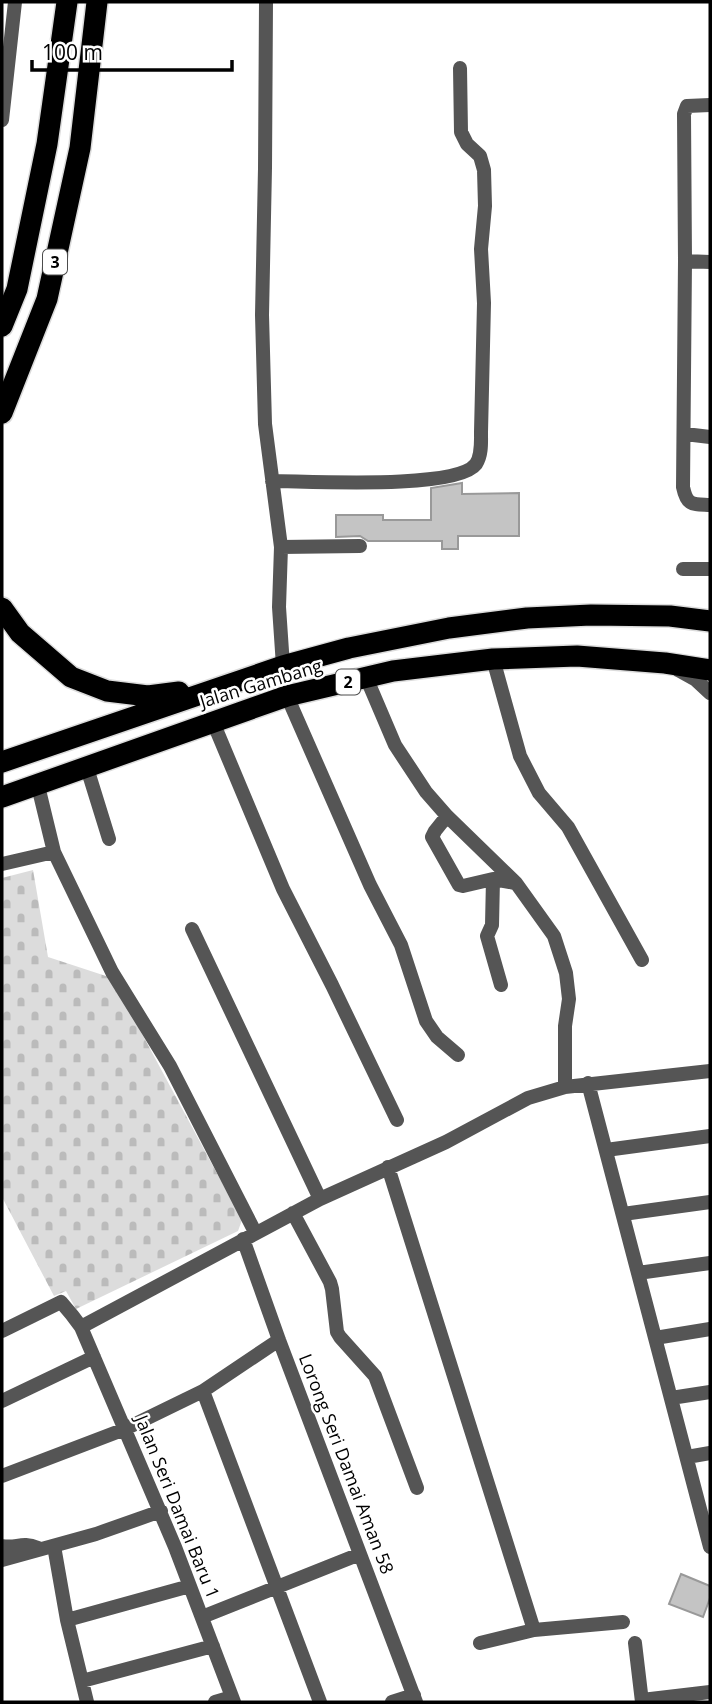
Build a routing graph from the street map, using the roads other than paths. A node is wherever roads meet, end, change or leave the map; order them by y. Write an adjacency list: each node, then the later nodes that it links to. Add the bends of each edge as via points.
1 (15, 2): 6 (street)
2 (67, 2): 11 (highway, 3, via 47,144 17,289)
3 (97, 2): 12 (highway, 3, via 80,148 47,299)
4 (266, 2): 17 (street, via 262,315 265,424)
5 (460, 68): 17 (street, via 461,132 480,156 484,170 478,462 461,474 397,482)
6 (4, 86): 8 (street)
7 (710, 105): 9 (street, via 687,106 684,114)
8 (2, 120)
9 (685, 261): 10 (street); 15 (street)
10 (710, 262)
11 (2, 326)
12 (17, 372): 13 (highway, 3); 14 (highway)
13 (2, 398)
14 (2, 413)
15 (685, 434): 16 (street); 18 (street, via 685,499)
16 (710, 437)
17 (272, 481): 20 (street)
18 (710, 505)
19 (360, 546): 20 (street)
20 (281, 547): 27 (street)
21 (683, 569): 22 (street)
22 (710, 569)
23 (2, 608): 30 (highway, via 20,634 71,677 107,691 148,696)
24 (710, 621): 27 (highway, Jalan Gambang / 2, via 670,616 527,618 449,628)
25 (494, 659): 26 (highway, Jalan Gambang / 2, via 577,656); 29 (highway, Jalan Gambang / 2); 45 (street, via 520,756 539,793 568,827)
26 (666, 663): 28 (highway, Jalan Gambang / 2); 31 (street)
27 (283, 666): 30 (highway, Jalan Gambang / 2)
28 (710, 670)
29 (366, 677): 32 (highway, Jalan Gambang / 2); 38 (street, via 396,745)
30 (226, 685): 34 (highway, Jalan Gambang / 2)
31 (710, 693)
32 (287, 696): 33 (highway, Jalan Gambang / 2); 47 (street, via 401,945 426,1021)
33 (213, 722): 35 (highway, Jalan Gambang / 2); 51 (street, via 283,889)
34 (2, 762)
35 (87, 768): 36 (highway, Jalan Gambang / 2); 39 (street)
36 (38, 786): 37 (highway, Jalan Gambang / 2); 40 (street, Lorong Seri Damai Aman 58)
37 (2, 797)
38 (447, 816): 42 (street, via 432,837 459,885); 43 (street)
39 (109, 839)
40 (54, 852): 41 (street); 59 (street, Lorong Seri Damai Aman 58, via 112,972 170,1066)
41 (2, 864)
42 (493, 879): 43 (street); 46 (street, via 492,925 487,936)
43 (516, 883): 50 (street, via 554,936 566,973)
44 (192, 929): 55 (street)
45 (642, 960)
46 (501, 985)
47 (458, 1055)
48 (710, 1071): 49 (street)
49 (588, 1083): 50 (street); 53 (street)
50 (565, 1087): 54 (street, via 528,1098)
51 (397, 1120)
52 (710, 1136): 53 (street)
53 (606, 1150): 58 (street)
54 (388, 1167): 55 (street); 89 (street)
55 (320, 1199): 57 (street)
56 (710, 1202): 58 (street)
57 (293, 1213): 59 (street); 76 (street, via 330,1282 337,1332 375,1376)
58 (623, 1214): 61 (street)
59 (249, 1236): 62 (street); 66 (street, Lorong Seri Damai Aman 58)
60 (710, 1262): 61 (street)
61 (638, 1273): 65 (street)
62 (81, 1327): 64 (street, via 61,1302); 67 (street, Jalan Seri Damai Baru 1)
63 (710, 1329): 65 (street)
64 (2, 1331)
65 (655, 1338): 70 (street)
66 (279, 1340): 68 (street); 82 (street, Lorong Seri Damai Aman 58)
67 (94, 1357): 71 (street); 72 (street, Jalan Seri Damai Baru 1)
68 (203, 1391): 72 (street); 85 (street)
69 (710, 1392): 70 (street)
70 (671, 1398): 74 (street)
71 (2, 1401)
72 (125, 1429): 75 (street); 77 (street, Jalan Seri Damai Baru 1)
73 (710, 1454): 74 (street)
74 (687, 1457): 78 (street)
75 (2, 1476)
76 (418, 1488)
77 (161, 1511): 81 (street); 84 (street, Jalan Seri Damai Baru 1)
78 (706, 1516): 80 (street)
79 (2, 1546): 81 (street)
80 (710, 1547)
81 (47, 1548): 83 (street); 87 (street)
82 (360, 1554): 85 (street); 95 (street, Lorong Seri Damai Aman 58)
83 (2, 1560)
84 (190, 1586): 86 (street, Jalan Seri Damai Baru 1); 87 (street)
85 (277, 1587): 86 (street); 100 (street)
86 (202, 1616): 92 (street, Jalan Seri Damai Baru 1)
87 (67, 1620): 93 (street)
88 (623, 1622): 89 (street)
89 (534, 1630): 90 (street)
90 (480, 1643)
91 (635, 1643): 97 (street)
92 (213, 1646): 93 (street); 96 (street, Jalan Seri Damai Baru 1)
93 (82, 1681): 98 (street)
94 (710, 1692): 97 (street)
95 (415, 1698): 101 (street)
96 (233, 1700): 99 (street)
97 (642, 1701)
98 (87, 1702)
99 (215, 1702)
100 (320, 1702)
101 (392, 1702)

